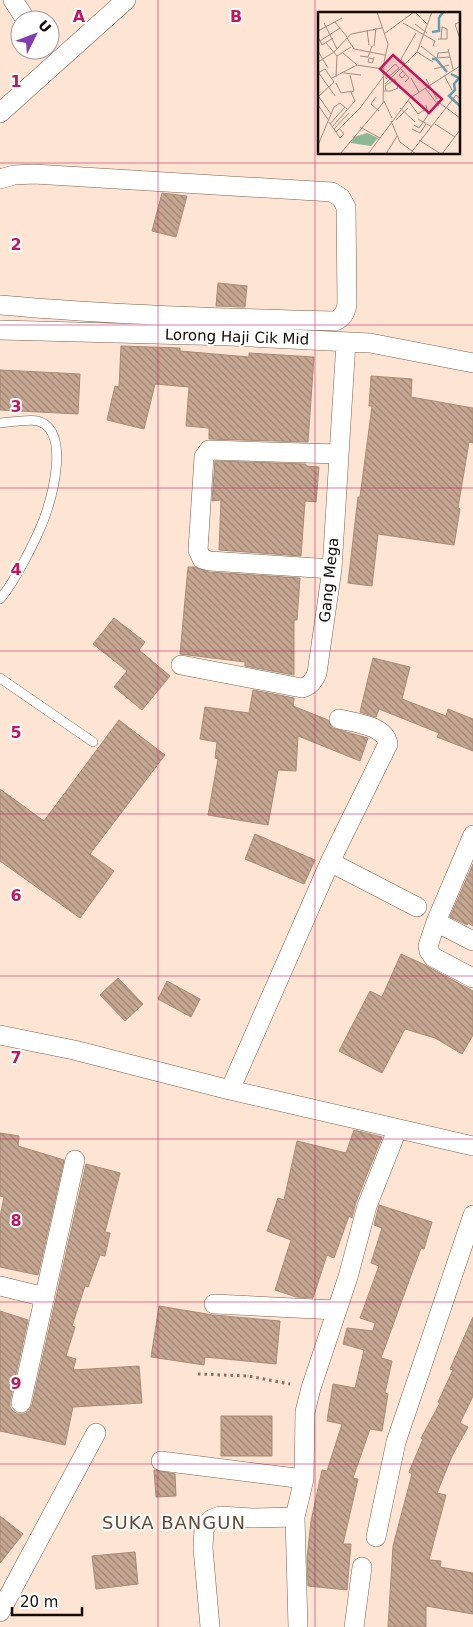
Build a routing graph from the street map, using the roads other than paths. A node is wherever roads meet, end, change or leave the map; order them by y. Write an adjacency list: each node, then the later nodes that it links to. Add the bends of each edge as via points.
1 (126, 0): 2 (street)
2 (60, 49)
3 (46, 60): 4 (street)
4 (0, 113)
5 (0, 179): 6 (street, via 34,174 332,192 346,207 347,304 345,313 335,320 85,312)
6 (0, 305)
7 (0, 330): 8 (street, Lorong Haji Cik Mid)
8 (346, 342): 9 (street, Lorong Haji Cik Mid, via 370,343); 11 (street, Gang Mega)
9 (473, 363)
10 (0, 423): 13 (lane, via 38,421 54,436 57,446 55,472 44,519)
11 (339, 454): 12 (street, Gang Mega); 12 (street, via 213,449 207,452 204,457 198,550 202,559 210,561)
12 (332, 569): 14 (street, Gang Mega, via 317,673 311,684 294,687)
13 (0, 599)
14 (181, 665)
15 (0, 678): 17 (lane)
16 (339, 719): 19 (street, via 379,730 388,744)
17 (93, 742)
18 (472, 839): 21 (street)
19 (330, 862): 20 (street); 25 (street)
20 (417, 906)
21 (436, 922): 22 (street); 23 (street, via 429,951 438,960)
22 (473, 941)
23 (473, 978)
24 (0, 1035): 25 (street, via 74,1050)
25 (230, 1090): 26 (street)
26 (397, 1130): 27 (street); 33 (street, via 367,1206)
27 (473, 1146)
28 (75, 1160): 31 (street)
29 (473, 1215): 39 (street, via 396,1442)
30 (0, 1286): 31 (street)
31 (45, 1297): 34 (street)
32 (214, 1304): 33 (street)
33 (336, 1310): 37 (street, via 305,1412)
34 (21, 1403)
35 (96, 1433): 41 (street)
36 (161, 1461): 37 (street)
37 (304, 1479): 38 (street)
38 (294, 1516): 42 (street, via 220,1516 208,1523 204,1529 203,1548); 43 (street)
39 (376, 1537)
40 (362, 1568): 44 (street)
41 (0, 1612)
42 (210, 1627)
43 (298, 1627)
44 (354, 1627)

